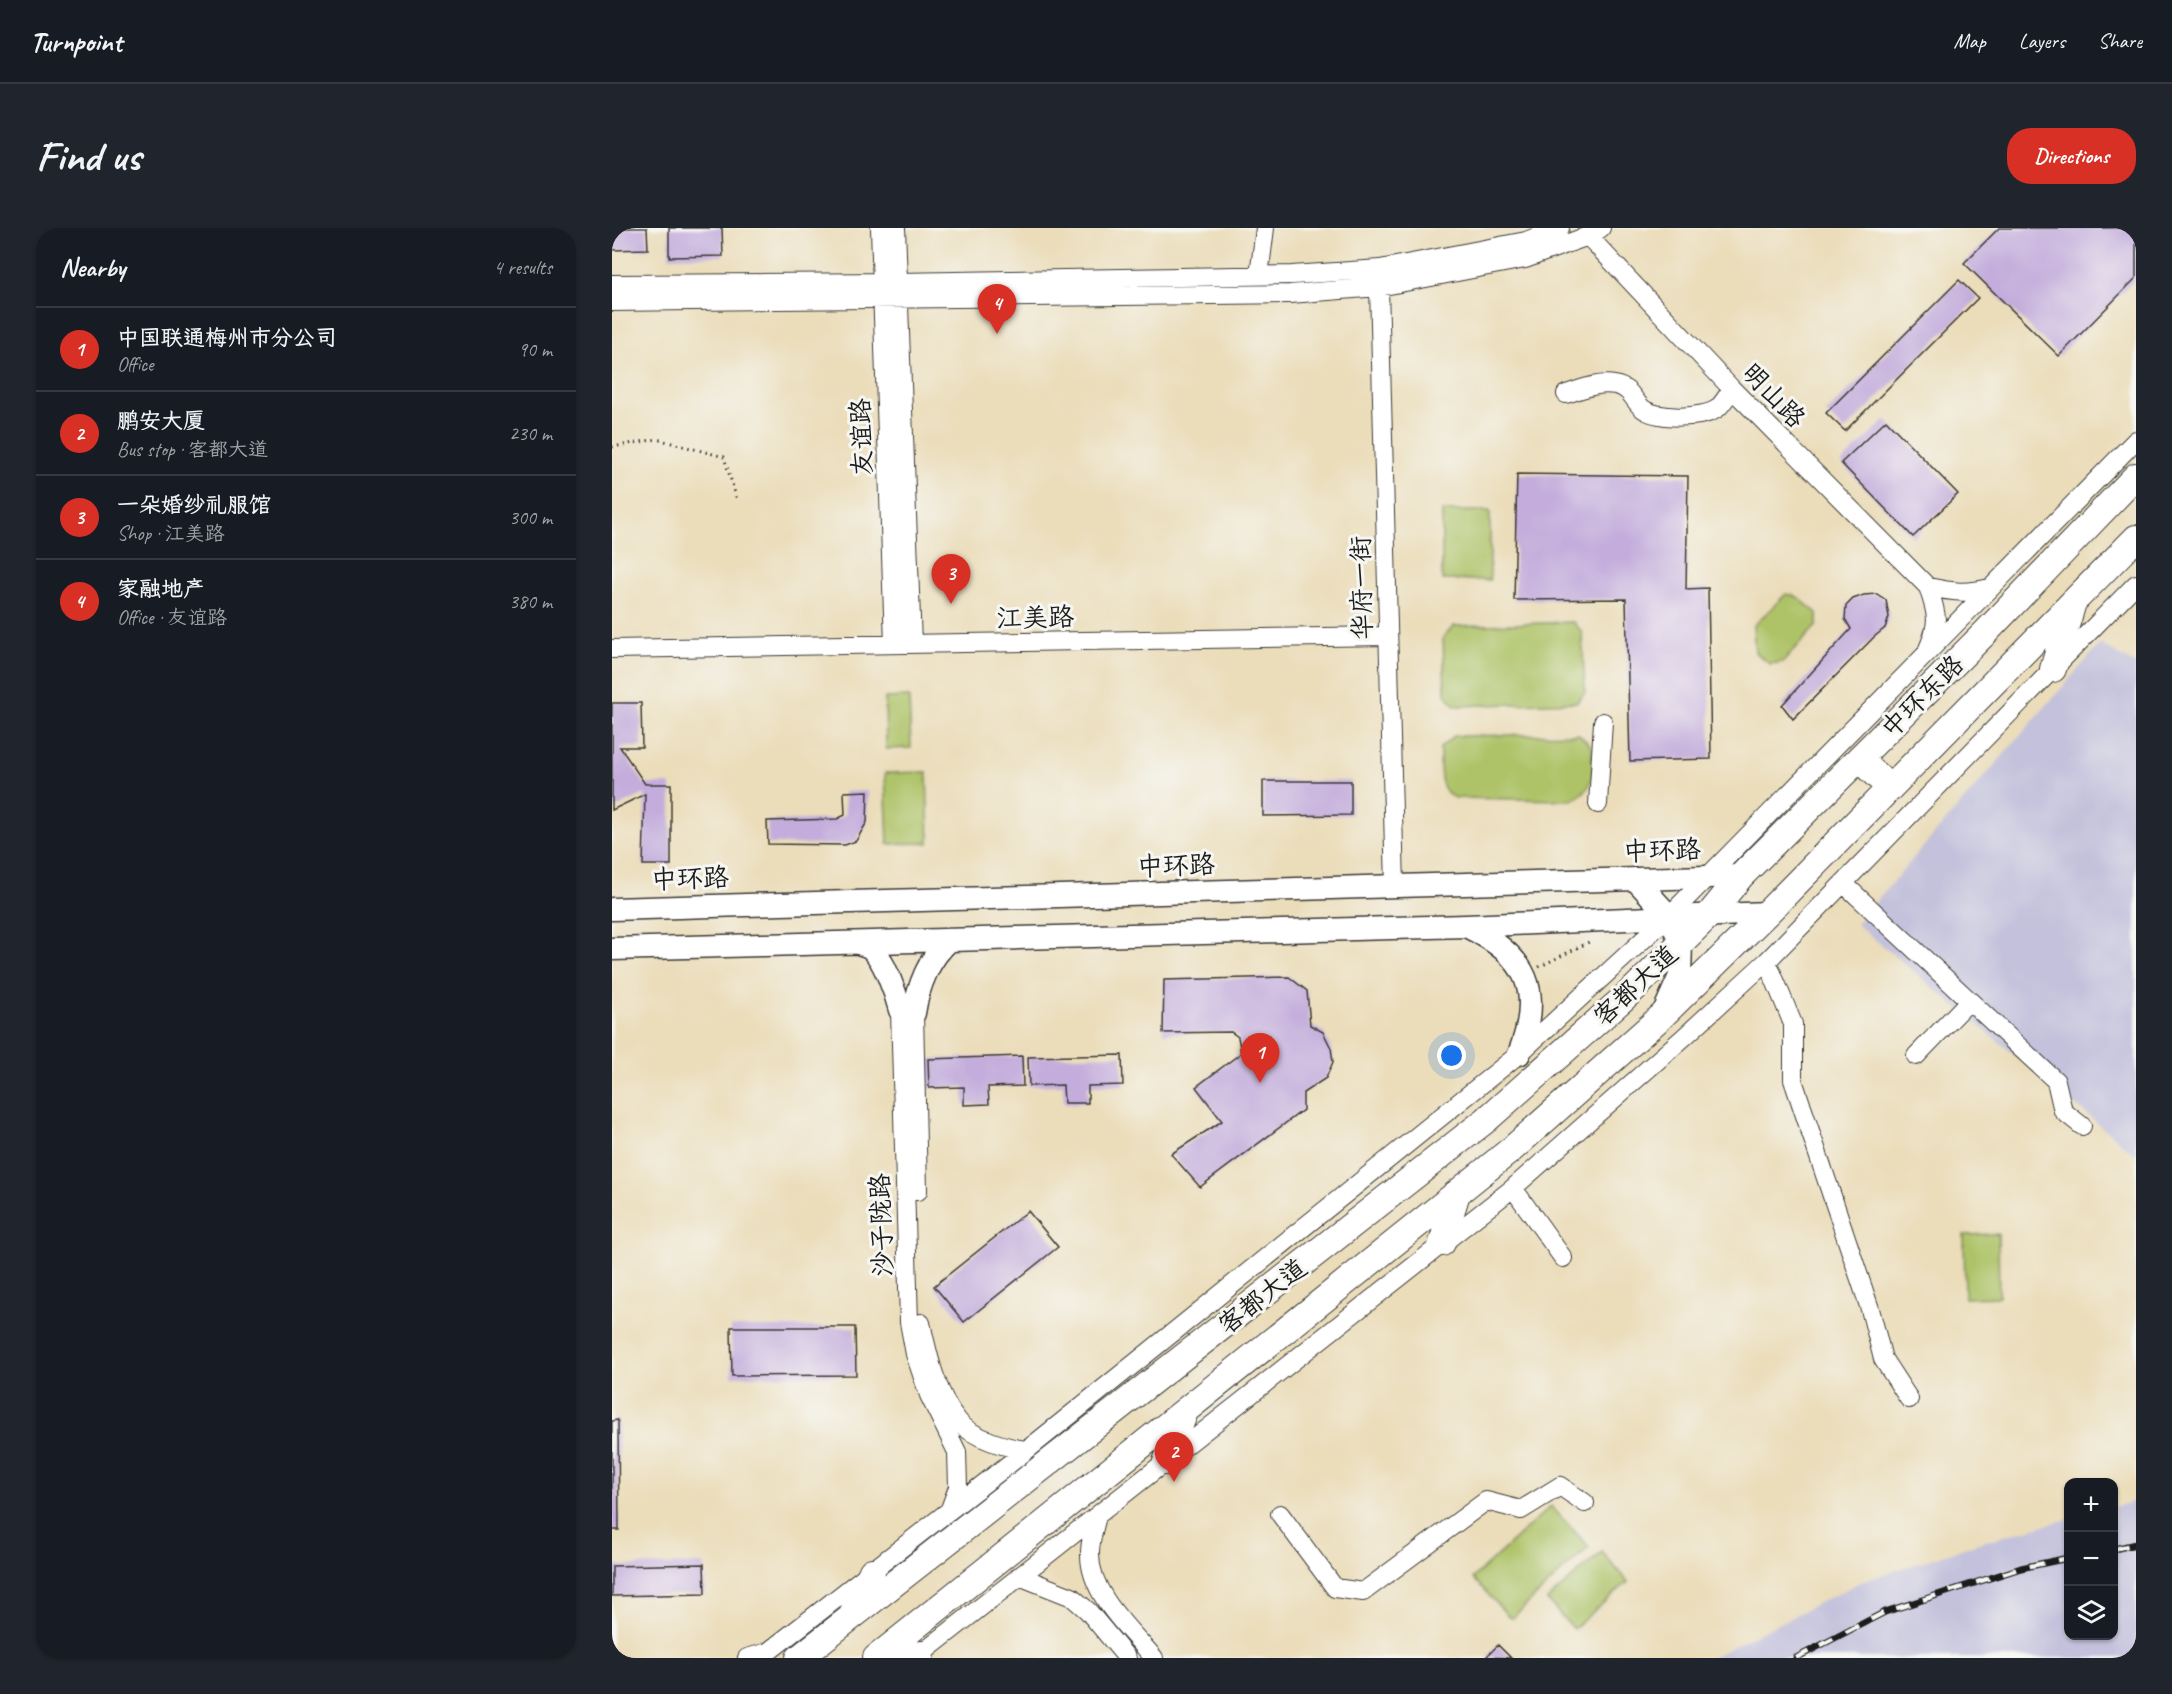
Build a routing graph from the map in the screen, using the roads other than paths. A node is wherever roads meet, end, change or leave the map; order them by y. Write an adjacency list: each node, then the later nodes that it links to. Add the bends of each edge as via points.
1 (880, 228): 9 (street, 友谊路)
2 (896, 228): 9 (street, 友谊路)
3 (1265, 228): 6 (street)
4 (1560, 228): 6 (street, via 1526,241 1380,269)
5 (1594, 232): 8 (street, via 1525,260); 11 (street, 明山路)
6 (1259, 276): 9 (street)
7 (612, 284): 9 (street)
8 (1379, 287): 9 (street, via 1290,294); 20 (street, 华府一街)
9 (890, 291): 10 (street); 21 (street, 友谊路)
10 (612, 302)
11 (1732, 389): 12 (street, via 1718,408 1704,414 1667,416 1643,409 1634,395 1617,385 1595,385); 17 (street, 明山路)
12 (1566, 394)
13 (2136, 440): 18 (street)
14 (2136, 476): 26 (highway, 中环东路)
15 (2136, 538): 19 (highway, 中环东路)
16 (2136, 584): 24 (street)
17 (1928, 587): 18 (street, via 1970,593); 23 (street, via 1937,615)
18 (1990, 588): 23 (street)
19 (2074, 601): 24 (highway); 27 (highway, 中环东路)
20 (1388, 636): 21 (street, 江美路); 33 (street, 华府一街)
21 (903, 644): 22 (street, 江美路)
22 (612, 649)
23 (1926, 655): 30 (street)
24 (2053, 669): 32 (street)
25 (1603, 722): 28 (street)
26 (1858, 759): 27 (highway); 29 (highway, 中环东路)
27 (1890, 788): 35 (highway, 中环东路)
28 (1598, 804)
29 (1741, 876): 30 (main road, 中环路); 36 (highway, 中环东路)
30 (1707, 877): 31 (main road, 中环路); 37 (street)
31 (1635, 879): 33 (main road, 中环路); 37 (main road)
32 (1843, 883): 43 (street); 44 (street)
33 (1395, 887): 34 (main road, 中环路)
34 (612, 909)
35 (1767, 913): 36 (main road); 46 (highway, 客都大道)
36 (1709, 915): 37 (main road); 41 (highway, 客都大道)
37 (1669, 916): 38 (main road); 41 (main road); 47 (street)
38 (1466, 926): 39 (main road); 47 (main road, via 1492,939 1522,970 1531,1014)
39 (950, 940): 40 (main road); 45 (main road, via 939,949)
40 (858, 943): 42 (main road); 45 (main road, via 871,948)
41 (1681, 943): 46 (main road, via 1680,976); 49 (highway, 客都大道)
42 (612, 949)
43 (1767, 961): 52 (street); 56 (street, via 1793,1024 1793,1080 1883,1359)
44 (1969, 1001): 48 (street); 51 (street, via 2056,1081 2063,1111)
45 (907, 1011): 58 (street, 沙子陇路, via 909,1322 929,1395)
46 (1662, 1016): 50 (highway, 客都大道)
47 (1519, 1053): 59 (street)
48 (1916, 1056)
49 (1543, 1070): 50 (highway); 67 (highway, 客都大道, via 1486,1120)
50 (1570, 1098): 53 (highway, 客都大道)
51 (2082, 1126)
52 (1513, 1188): 54 (street); 55 (street)
53 (1457, 1193): 54 (highway); 57 (highway, 客都大道)
54 (1442, 1243): 60 (street)
55 (1563, 1258)
56 (1910, 1399)
57 (1185, 1411): 60 (highway); 71 (highway, 客都大道)
58 (953, 1426): 59 (street, via 1009,1448); 62 (street, 沙子陇路, via 958,1487)
59 (1027, 1449): 62 (street)
60 (1166, 1462): 64 (street)
61 (1585, 1503): 63 (street, via 1560,1486 1521,1510 1486,1501 1363,1592 1335,1588)
62 (949, 1511): 65 (street)
63 (1280, 1514)
64 (1097, 1516): 66 (street); 74 (street, via 1090,1554 1092,1574 1104,1599)
65 (872, 1571): 67 (highway); 69 (street, via 768,1652)
66 (1019, 1576): 68 (street); 73 (street, via 1072,1597)
67 (851, 1617): 70 (highway, 客都大道)
68 (919, 1656): 72 (highway)
69 (747, 1658)
70 (799, 1658)
71 (876, 1658)
72 (894, 1658)
73 (1127, 1658)
74 (1154, 1658)

